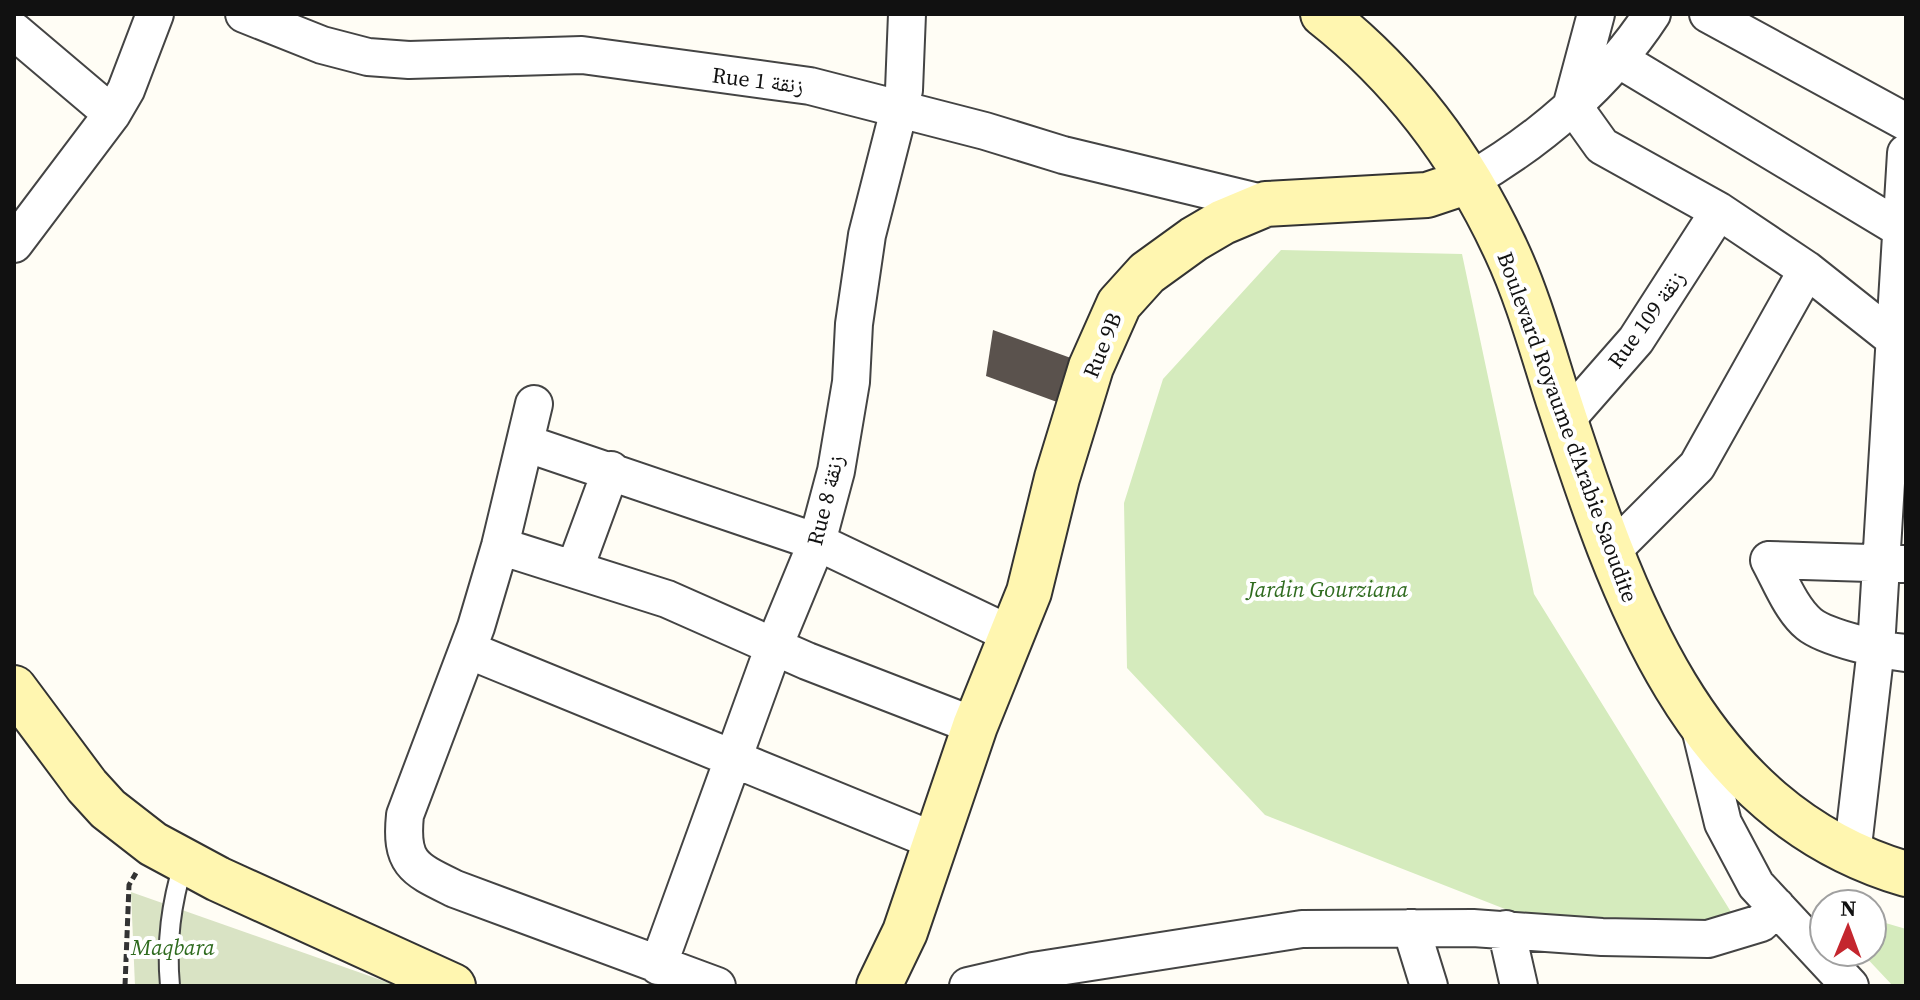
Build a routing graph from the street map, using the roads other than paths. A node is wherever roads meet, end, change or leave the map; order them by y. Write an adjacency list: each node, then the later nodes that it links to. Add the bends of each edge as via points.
1 (155, 14): 12 (street)
2 (244, 14): 11 (street, Rue 1 زنقة, via 368,57 611,57 810,86)
3 (907, 14): 11 (street, Rue 8 زنقة)
4 (1323, 14): 15 (street, Boulevard Royaume d'Arabie Saoudite, via 1400,84)
5 (1596, 14): 10 (street)
6 (1652, 14): 9 (street, Rue 9B)
7 (1708, 14): 13 (street)
8 (14, 31): 12 (street)
9 (1620, 60): 10 (street, Rue 9B); 19 (street)
10 (1572, 104): 15 (street, Rue 9B, via 1507,159); 17 (street, via 1602,146)
11 (899, 111): 16 (street, Rue 1 زنقة); 26 (street, Rue 8 زنقة, via 867,235 848,403)
12 (112, 114): 18 (street)
13 (1906, 122)
14 (1906, 153): 19 (street)
15 (1469, 181): 16 (street, Rue 9B, via 1427,195); 23 (street, Boulevard Royaume d'Arabie Saoudite, via 1507,251)
16 (1266, 204): 31 (street, Rue 9B, via 1223,222 1147,273 1109,322 1057,478)
17 (1719, 211): 20 (street); 23 (street, Rue 109 زنقة, via 1636,340)
18 (18, 230)
19 (1904, 232): 21 (street)
20 (1807, 270): 21 (street); 28 (street, via 1697,466)
21 (1894, 339): 29 (street)
22 (534, 404): 24 (street)
23 (1565, 421): 28 (street, Boulevard Royaume d'Arabie Saoudite)
24 (525, 443): 25 (street); 27 (street)
25 (611, 470): 26 (street); 30 (street)
26 (817, 542): 31 (street); 32 (street, Rue 8 زنقة)
27 (500, 546): 30 (street); 33 (street)
28 (1609, 554): 36 (street, Boulevard Royaume d'Arabie Saoudite, via 1659,662)
29 (1893, 564): 34 (street); 34 (street, via 1769,560 1810,625)
30 (575, 568): 32 (street, via 667,599)
31 (1014, 636): 37 (street, Rue 9B)
32 (774, 646): 37 (street); 38 (street, Rue 8 زنقة)
33 (468, 650): 38 (street); 46 (street, via 405,815 407,859 423,874 455,889)
34 (1891, 650): 41 (street)
35 (14, 688): 40 (street, via 108,809)
36 (1697, 717): 41 (street, Boulevard Royaume d'Arabie Saoudite, via 1750,783); 43 (street, via 1723,823 1756,885)
37 (975, 726): 39 (street, Rue 9B)
38 (734, 757): 39 (street); 46 (street, Rue 8 زنقة)
39 (937, 842): 50 (street, Rue 9B)
40 (168, 853): 47 (lane); 48 (street)
41 (1852, 855): 42 (street, Boulevard Royaume d'Arabie Saoudite)
42 (1906, 874)
43 (1776, 906): 45 (street, via 1761,923 1708,939); 54 (street)
44 (1411, 928): 45 (street); 51 (street, via 1275,932); 52 (street)
45 (1506, 929): 53 (street)
46 (658, 966): 49 (street)
47 (170, 986)
48 (453, 986)
49 (717, 986)
50 (879, 986)
51 (968, 986)
52 (1429, 986)
53 (1519, 986)
54 (1850, 986)

